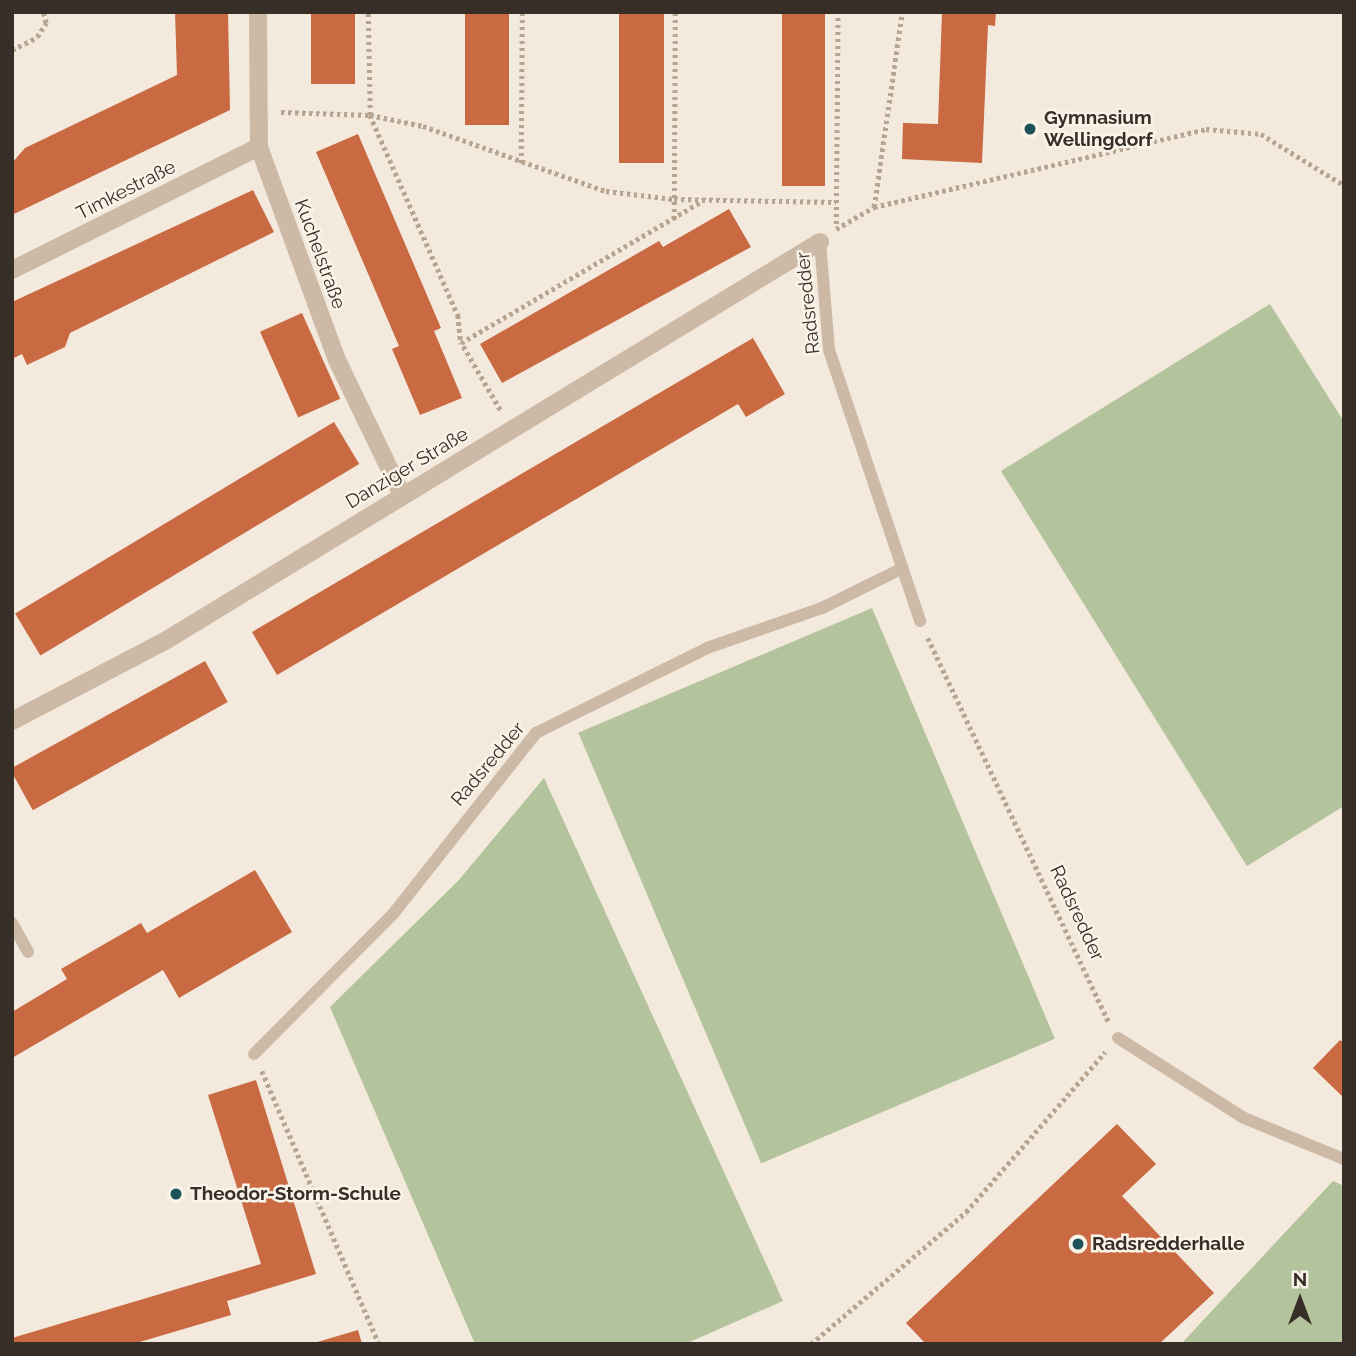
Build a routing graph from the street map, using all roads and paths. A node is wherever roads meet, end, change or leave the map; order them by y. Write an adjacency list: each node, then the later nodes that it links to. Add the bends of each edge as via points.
1 (43, 12): 8 (path, via 46,23 37,37)
2 (258, 12): 9 (street, Kuchelstraße)
3 (368, 12): 10 (path)
4 (522, 12): 12 (path)
5 (675, 12): 14 (path)
6 (838, 12): 16 (path)
7 (902, 12): 17 (path)
8 (12, 50)
9 (258, 111): 10 (path); 11 (street, Kuchelstraße)
10 (370, 115): 12 (path, via 423,126); 22 (path, via 458,315)
11 (259, 147): 21 (street, Timkestraße); 24 (street, Kuchelstraße, via 337,360)
12 (521, 163): 14 (path, via 606,191)
13 (1344, 185): 17 (path, Radsredder, via 1261,134 1206,129)
14 (674, 199): 15 (path); 18 (path)
15 (705, 200): 16 (path); 18 (path)
16 (836, 202): 19 (path)
17 (874, 207): 19 (path, Radsredder)
18 (674, 219): 22 (path)
19 (836, 229): 20 (path, Radsredder)
20 (820, 242): 23 (street, Danziger Straße); 25 (lane, Radsredder, via 829,350)
21 (12, 270)
22 (461, 343): 23 (path)
23 (510, 429): 24 (street, Danziger Straße)
24 (402, 495): 27 (street, Danziger Straße, via 165,641)
25 (903, 568): 26 (lane, Radsredder); 31 (lane, Radsredder, via 822,608 707,648 536,733 393,914)
26 (920, 621): 30 (path, Radsredder)
27 (12, 721)
28 (12, 923): 29 (lane)
29 (28, 952)
30 (1118, 1038): 32 (lane, via 1244,1118); 34 (path, via 966,1212)
31 (254, 1054): 33 (path)
32 (1344, 1159)
33 (379, 1344)
34 (811, 1344)

